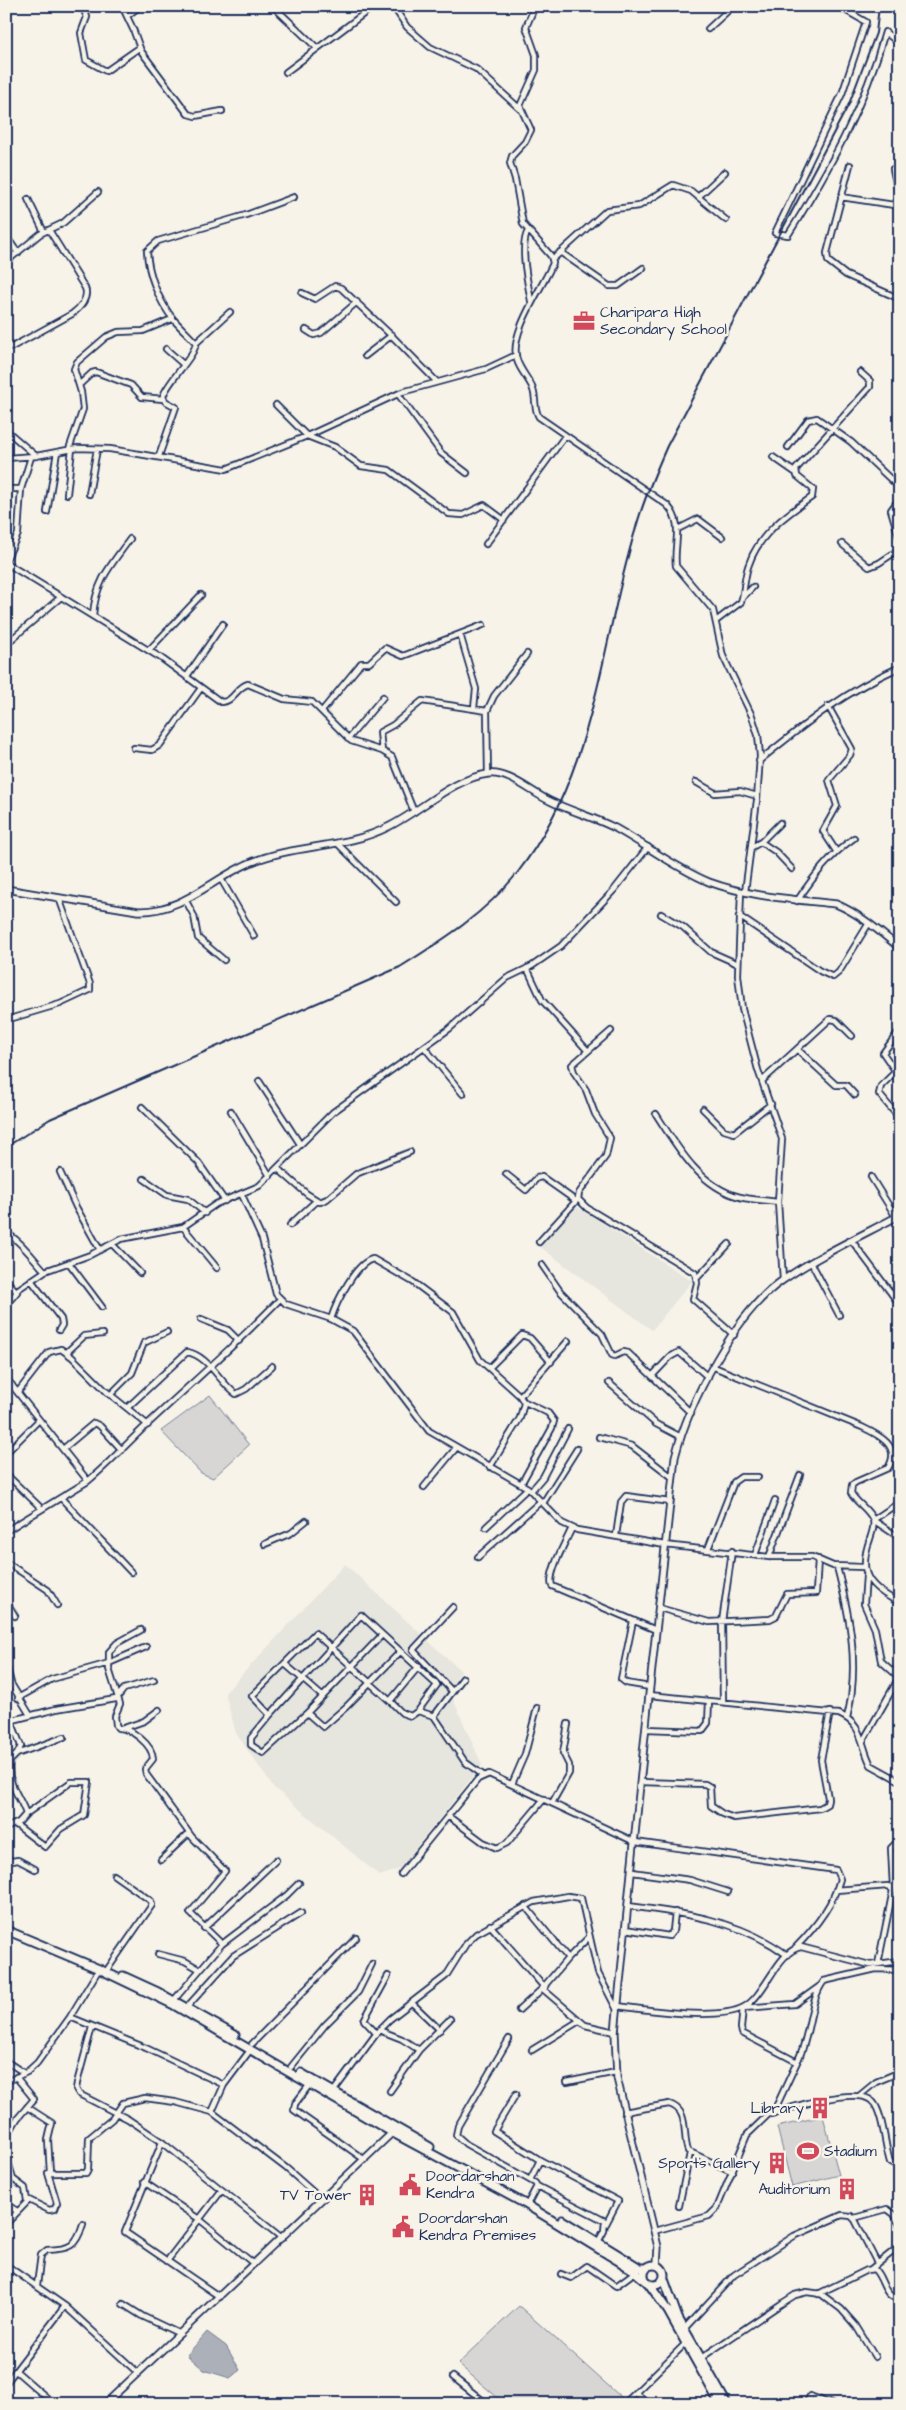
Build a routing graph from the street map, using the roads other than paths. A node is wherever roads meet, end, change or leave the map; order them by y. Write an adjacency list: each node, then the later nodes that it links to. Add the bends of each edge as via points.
1 (82, 6): 13 (street, via 86,17 81,33 85,56 90,64 106,71)
2 (122, 6): 10 (street)
3 (140, 6): 10 (street)
4 (272, 6): 14 (street)
5 (374, 6): 14 (street)
6 (393, 6): 16 (street, via 407,27 430,47 471,66)
7 (535, 6): 16 (street, via 526,26 536,55 536,70 520,102)
8 (733, 6): 11 (street)
9 (838, 6): 12 (street, via 866,22 842,94 775,233 788,235 816,190 860,102 885,32)
10 (128, 16): 13 (street)
11 (708, 30)
12 (900, 44)
13 (139, 48): 17 (street, via 188,114 195,116)
14 (317, 48): 15 (street)
15 (286, 72)
16 (521, 110): 28 (street, via 531,130 510,163 521,220)
17 (222, 111)
18 (850, 165): 24 (street)
19 (893, 169): 24 (street, via 898,198 894,205)
20 (725, 172): 22 (street)
21 (98, 192): 27 (street, via 63,223)
22 (698, 196): 26 (street); 30 (street, via 674,185 632,209 611,208)
23 (294, 197): 40 (street, via 150,246 147,259 154,284)
24 (841, 197): 36 (street, via 827,253 828,261 852,278)
25 (28, 199): 27 (street)
26 (726, 220)
27 (46, 231): 31 (street); 43 (street, via 87,295 72,314 12,347)
28 (528, 231): 32 (street); 38 (street, via 525,266)
29 (6, 236): 31 (street)
30 (560, 252): 32 (street); 34 (street, via 609,286 618,286)
31 (18, 253): 33 (street)
32 (552, 259): 38 (street, via 551,267)
33 (6, 262)
34 (643, 268)
35 (302, 293): 37 (street, via 315,299 335,286)
36 (900, 299)
37 (357, 302): 41 (street, via 320,333 314,336); 42 (street)
38 (531, 303): 46 (street)
39 (230, 312): 44 (street)
40 (172, 319): 44 (street); 51 (street, via 143,331 118,332 106,337 77,362 74,368)
41 (306, 330)
42 (392, 335): 47 (street); 50 (street)
43 (6, 340)
44 (196, 343): 48 (street, via 196,349)
45 (166, 350): 48 (street)
46 (516, 355): 50 (street, via 486,368); 58 (street, via 533,390 539,417)
47 (365, 356)
48 (183, 364): 53 (street, via 164,392)
49 (860, 372): 55 (street, via 870,381 870,387)
50 (437, 382): 52 (street)
51 (79, 385): 53 (street, via 96,372 131,385 142,397); 60 (street, via 83,409)
52 (398, 394): 57 (street); 67 (street, via 441,453)
53 (163, 399): 63 (street, via 176,407)
54 (276, 405): 57 (street)
55 (833, 428): 59 (street, via 813,417); 68 (street, via 798,466); 69 (street)
56 (6, 430): 64 (street)
57 (307, 436): 63 (street, via 226,469); 76 (street, via 335,447 361,466 389,470 449,514 464,515 484,505)
58 (565, 436): 76 (street); 77 (street, via 667,505)
59 (788, 447)
60 (71, 449): 61 (street); 62 (street); 72 (street)
61 (97, 449): 63 (street); 73 (street)
62 (57, 452): 64 (street); 75 (street)
63 (159, 456)
64 (34, 457): 66 (street); 71 (street)
65 (773, 457): 68 (street)
66 (6, 458)
67 (467, 473)
68 (796, 473): 88 (street, via 813,490 812,497 775,525 753,555)
69 (900, 488)
70 (6, 489): 71 (street)
71 (21, 489): 84 (street, via 18,534)
72 (67, 494)
73 (89, 494)
74 (900, 498): 80 (street, via 891,510)
75 (47, 512)
76 (504, 520): 81 (street)
77 (678, 529): 78 (street, via 698,519); 90 (street, via 676,566 710,605)
78 (722, 538)
79 (130, 539): 89 (street, via 96,590)
80 (900, 540)
81 (486, 544)
82 (842, 544): 83 (street, via 869,567)
83 (900, 549)
84 (6, 562): 87 (street)
85 (753, 587): 88 (street)
86 (201, 595): 95 (street)
87 (61, 597): 89 (street); 94 (street)
88 (742, 598): 90 (street, via 738,606)
89 (92, 616): 95 (street)
90 (716, 621): 108 (street, via 722,656 756,727)
91 (223, 624): 98 (street)
92 (482, 625): 93 (street)
93 (460, 634): 102 (street, via 476,689); 103 (street, via 403,656 384,648 368,663 358,667)
94 (6, 644)
95 (149, 650): 98 (street)
96 (527, 654): 104 (street, via 494,696)
97 (900, 668): 101 (street, via 865,683)
98 (187, 676): 99 (street)
99 (201, 688): 103 (street, via 224,703 244,685 251,684 287,700 312,702); 106 (street, via 160,746 152,750)
100 (383, 696): 105 (street)
101 (828, 706): 108 (street); 119 (street, via 852,749 829,780 837,806 823,831)
102 (474, 708): 104 (street); 107 (street, via 426,700 418,702 393,725 380,732)
103 (322, 711): 105 (street)
104 (487, 711): 109 (street)
105 (348, 739): 107 (street, via 357,745)
106 (134, 748)
107 (382, 751): 112 (street, via 396,764)
108 (759, 761): 111 (street)
109 (488, 774): 112 (street, via 454,787); 117 (street, via 508,778 549,801 611,826)
110 (696, 782): 111 (street, via 715,793 740,791)
111 (757, 796): 118 (street)
112 (414, 812): 116 (street, via 374,834)
113 (780, 823): 115 (street)
114 (854, 838): 119 (street)
115 (761, 842): 118 (street); 120 (street)
116 (338, 844): 121 (street, via 262,858); 127 (street)
117 (648, 847): 123 (street, via 695,875); 135 (street, via 572,935)
118 (752, 847): 123 (street)
119 (836, 851): 126 (street)
120 (792, 869)
121 (220, 879): 125 (street); 131 (street)
122 (6, 889): 124 (street)
123 (743, 891): 126 (street); 129 (street)
124 (59, 898): 125 (street, via 149,911); 136 (street, via 90,990 60,1004)
125 (185, 898): 133 (street, via 194,916 198,938)
126 (797, 901): 130 (street, via 836,904)
127 (396, 902)
128 (661, 914): 134 (street, via 683,927 711,952)
129 (740, 916): 130 (street, via 833,977); 134 (street)
130 (869, 923): 132 (street)
131 (254, 936)
132 (900, 948)
133 (224, 960)
134 (738, 964): 146 (street, via 745,1021)
135 (530, 967): 140 (street, via 507,978 457,1023); 141 (street, via 542,1000)
136 (6, 1020)
137 (900, 1030): 144 (street, via 883,1052)
138 (610, 1031): 141 (street)
139 (852, 1036): 142 (street, via 836,1020 830,1019)
140 (424, 1047): 147 (street); 155 (street, via 333,1112)
141 (587, 1050): 164 (street, via 572,1069 586,1090 595,1114 609,1133 610,1143 606,1156)
142 (798, 1050): 146 (street); 148 (street, via 836,1085 846,1085)
143 (900, 1067): 144 (street)
144 (894, 1073): 154 (street, via 881,1086 879,1094)
145 (259, 1081): 155 (street)
146 (762, 1081): 149 (street)
147 (463, 1094)
148 (855, 1095)
149 (771, 1104): 151 (street, via 734,1133 724,1130); 167 (street, via 782,1139)
150 (142, 1107): 165 (street, via 198,1162)
151 (703, 1109)
152 (231, 1111): 160 (street)
153 (656, 1114): 167 (street, via 699,1173 711,1184 740,1197)
154 (900, 1119)
155 (300, 1144): 157 (street)
156 (410, 1152): 166 (street, via 356,1174 324,1201)
157 (277, 1168): 160 (street); 166 (street)
158 (60, 1172): 177 (street)
159 (506, 1174): 164 (street, via 526,1190 542,1177)
160 (270, 1176): 163 (street)
161 (871, 1177): 169 (street)
162 (144, 1179): 168 (street, via 164,1194 188,1200)
163 (242, 1195): 165 (street); 189 (street, via 262,1239)
164 (577, 1200): 174 (street); 184 (street, via 690,1269)
165 (225, 1201): 168 (street)
166 (316, 1201): 170 (street)
167 (778, 1202): 187 (street)
168 (205, 1212): 171 (street)
169 (898, 1216): 173 (street)
170 (290, 1225)
171 (183, 1227): 175 (street, via 129,1236); 181 (street)
172 (6, 1234): 182 (street, via 20,1242)
173 (852, 1241): 179 (street); 191 (street)
174 (539, 1242)
175 (112, 1244): 177 (street); 183 (street)
176 (729, 1244): 184 (street)
177 (100, 1250): 178 (street)
178 (69, 1263): 182 (street); 192 (street)
179 (812, 1264): 187 (street); 193 (street)
180 (542, 1265): 208 (street, via 560,1291 602,1334 612,1355 626,1352)
181 (217, 1268)
182 (45, 1271): 186 (street)
183 (140, 1273)
184 (697, 1278): 199 (street, via 693,1299)
185 (6, 1280): 188 (street)
186 (31, 1280): 188 (street); 196 (street, via 62,1319)
187 (783, 1280): 199 (street, via 758,1302)
188 (16, 1290): 190 (street)
189 (280, 1299): 194 (street, via 286,1304); 200 (street)
190 (6, 1305)
191 (900, 1305)
192 (102, 1307)
193 (838, 1315)
194 (332, 1318): 207 (street, via 344,1290 365,1263 373,1259 413,1282 453,1312 477,1356); 224 (street, via 357,1336 429,1431)
195 (201, 1319): 200 (street, via 228,1330)
196 (59, 1330)
197 (167, 1332): 215 (street, via 144,1343 132,1373)
198 (103, 1334): 202 (street, via 84,1336)
199 (734, 1335): 205 (street)
200 (239, 1341): 206 (street)
201 (568, 1341): 203 (street)
202 (67, 1352): 214 (street, via 56,1349 49,1352); 215 (street)
203 (551, 1362): 207 (street, via 530,1338 522,1335); 216 (street)
204 (272, 1366): 206 (street, via 240,1394 236,1394)
205 (714, 1367): 209 (street); 244 (street, via 862,1427 886,1441 893,1452 888,1468 856,1482 851,1490 852,1496)
206 (210, 1368): 217 (street, via 188,1352); 220 (street)
207 (489, 1368): 216 (street)
208 (652, 1376): 209 (street, via 679,1352); 218 (street)
209 (708, 1377): 218 (street)
210 (6, 1378): 212 (street)
211 (608, 1383): 223 (street, via 656,1424)
212 (12, 1385): 213 (street); 214 (street)
213 (6, 1390)
214 (18, 1392): 219 (street)
215 (110, 1395): 217 (street)
216 (521, 1399): 229 (street, via 523,1411); 235 (street, via 548,1413 554,1420)
217 (127, 1408): 220 (street)
218 (690, 1413): 223 (street)
219 (39, 1420): 225 (street); 228 (street)
220 (148, 1425): 227 (street)
221 (568, 1429): 237 (street, via 543,1477)
222 (599, 1437): 232 (street, via 632,1446)
223 (681, 1437): 232 (street)
224 (456, 1448): 229 (street); 236 (street)
225 (63, 1449): 227 (street, via 94,1423); 234 (street)
226 (577, 1449): 240 (street)
227 (122, 1450): 234 (street)
228 (6, 1452)
229 (490, 1467): 235 (street)
230 (6, 1474): 243 (street)
231 (800, 1475): 257 (street)
232 (672, 1477): 241 (street)
233 (758, 1477): 253 (street, via 741,1477 734,1482)
234 (88, 1481): 238 (street)
235 (522, 1484): 237 (street)
236 (424, 1487)
237 (530, 1490): 240 (street); 246 (street)
238 (61, 1498): 243 (street); 262 (street)
239 (775, 1500): 255 (street)
240 (542, 1502): 247 (street, via 562,1523); 256 (street)
241 (670, 1502): 249 (street, via 624,1497); 252 (street)
242 (900, 1502): 244 (street)
243 (42, 1509): 248 (street)
244 (873, 1520): 250 (street); 261 (street)
245 (306, 1521): 251 (street, via 291,1533)
246 (486, 1527)
247 (572, 1528): 249 (street); 270 (street, via 552,1572 552,1586)
248 (6, 1531)
249 (616, 1536): 252 (street)
250 (900, 1538)
251 (265, 1544)
252 (665, 1545): 253 (street); 268 (street)
253 (708, 1549): 254 (street)
254 (732, 1551): 255 (street); 271 (street)
255 (755, 1555): 257 (street)
256 (478, 1557)
257 (769, 1557): 258 (street)
258 (818, 1559): 260 (street); 271 (street, via 816,1593 787,1594 776,1616 770,1619)
259 (6, 1562): 266 (street, via 48,1590)
260 (837, 1566): 261 (street); 306 (street, via 853,1646 855,1681)
261 (864, 1568): 263 (street)
262 (131, 1572)
263 (866, 1574): 265 (street, via 876,1590); 283 (street, via 864,1604 875,1630 881,1661)
264 (6, 1602): 269 (street)
265 (900, 1603)
266 (57, 1605)
267 (453, 1608): 290 (street, via 413,1650)
268 (659, 1608): 271 (street, via 696,1620); 273 (street)
269 (15, 1616)
270 (632, 1621): 273 (street); 289 (street, via 621,1678 626,1683)
271 (722, 1622): 297 (street)
272 (141, 1630): 279 (street, via 112,1648)
273 (656, 1630): 289 (street)
274 (382, 1636): 276 (street, via 361,1615); 277 (street); 281 (street)
275 (146, 1647): 279 (street)
276 (332, 1648): 280 (street, via 314,1633); 281 (street); 286 (street)
277 (400, 1652): 282 (street); 288 (street)
278 (6, 1664): 287 (street)
279 (108, 1664): 293 (street, via 58,1677); 294 (street)
280 (285, 1664): 286 (street); 304 (street, via 252,1696)
281 (352, 1666): 288 (street); 291 (street)
282 (419, 1666): 295 (street); 300 (street, via 437,1685)
283 (900, 1677): 311 (street)
284 (463, 1678): 290 (street)
285 (154, 1680): 294 (street, via 124,1689)
286 (303, 1681): 291 (street); 304 (street)
287 (9, 1682): 293 (street)
288 (369, 1682): 295 (street); 302 (street, via 323,1727)
289 (650, 1687): 292 (street)
290 (452, 1690): 305 (street)
291 (322, 1696): 302 (street)
292 (649, 1696): 296 (street); 309 (street)
293 (18, 1698): 303 (street)
294 (118, 1698): 303 (street); 308 (street, via 120,1706 115,1722 118,1728)
295 (390, 1700): 300 (street, via 402,1713 411,1716)
296 (710, 1701): 297 (street); 309 (street, via 708,1723 702,1731)
297 (723, 1702): 301 (street)
298 (536, 1708): 316 (street, via 525,1754)
299 (158, 1710): 308 (street, via 144,1721)
300 (418, 1711): 305 (street)
301 (830, 1712): 306 (street); 315 (street, via 821,1760 828,1798 820,1808 734,1818 711,1806 710,1787 705,1784)
302 (307, 1713): 304 (street, via 263,1753 251,1746 251,1738)
303 (30, 1715): 312 (street, via 12,1722 21,1744)
304 (270, 1715)
305 (434, 1716): 313 (street, via 465,1762)
306 (848, 1718): 311 (street, via 857,1727)
307 (568, 1724): 318 (street, via 563,1753 570,1773)
308 (124, 1728): 323 (street, via 152,1750 154,1759 145,1769 146,1774)
309 (646, 1729): 315 (street)
310 (64, 1737): 312 (street)
311 (863, 1741): 314 (street, via 871,1765)
312 (17, 1754): 319 (street, via 10,1761 11,1778 14,1792)
313 (483, 1775): 316 (street, via 494,1775); 320 (street)
314 (900, 1781)
315 (641, 1782): 324 (street)
316 (512, 1784): 317 (street)
317 (544, 1799): 318 (street); 320 (street, via 507,1843 497,1848 483,1842)
318 (552, 1803): 324 (street)
319 (26, 1814): 321 (street); 321 (street, via 71,1782 89,1782 84,1815 58,1831 45,1847)
320 (448, 1816): 331 (street)
321 (15, 1824): 322 (street)
322 (6, 1828)
323 (189, 1834): 327 (street); 343 (street, via 225,1871 191,1911)
324 (634, 1842): 330 (street); 336 (street, via 832,1869 840,1876)
325 (900, 1843): 334 (street, via 891,1848)
326 (6, 1858): 329 (street)
327 (161, 1860)
328 (276, 1860): 343 (street)
329 (35, 1869)
330 (632, 1872): 337 (street, via 690,1880); 339 (street)
331 (401, 1874)
332 (114, 1875): 358 (street, via 151,1901 152,1905)
333 (299, 1883): 348 (street)
334 (892, 1887): 335 (street); 336 (street); 355 (street, via 893,1898)
335 (900, 1888)
336 (836, 1890): 349 (street, via 815,1926)
337 (728, 1892)
338 (525, 1906): 342 (street); 346 (street, via 539,1900 577,1896 583,1902); 352 (street)
339 (628, 1906): 340 (street); 344 (street)
340 (675, 1912): 344 (street, via 673,1931 669,1936); 351 (street, via 708,1918 748,1932)
341 (301, 1913): 365 (street, via 239,1952)
342 (490, 1925): 362 (street); 364 (street, via 469,1940 446,1976)
343 (204, 1928): 348 (street)
344 (625, 1929): 367 (street)
345 (7, 1931): 356 (main road)
346 (589, 1937): 352 (street); 367 (street, via 598,1973)
347 (356, 1938): 377 (street)
348 (222, 1944): 357 (street)
349 (795, 1948): 351 (street); 355 (street)
350 (158, 1954): 357 (street, via 185,1961)
351 (787, 1955): 366 (street, via 759,1993)
352 (568, 1958): 362 (street)
353 (900, 1961): 355 (street)
354 (372, 1964): 382 (street, via 358,1992 325,2025)
355 (878, 1964)
356 (99, 1969): 358 (main road); 369 (street); 377 (main road)
357 (199, 1969): 363 (street)
358 (107, 1970): 363 (main road)
359 (900, 1970): 361 (street, via 876,1970 831,1978)
360 (388, 1976): 374 (street, via 364,2020)
361 (820, 1986): 366 (street, via 795,2004); 381 (street)
362 (544, 1987): 368 (street); 371 (street, via 546,1993)
363 (174, 2000): 365 (main road)
364 (412, 2003): 373 (street); 374 (street)
365 (186, 2007): 377 (main road)
366 (743, 2008): 367 (street, via 690,2014); 381 (street, via 742,2033)
367 (617, 2009): 375 (street)
368 (519, 2010)
369 (70, 2017): 372 (street); 385 (street, via 37,2064)
370 (450, 2019): 373 (street)
371 (579, 2021): 375 (street, via 596,2029); 379 (street)
372 (92, 2027): 390 (street); 398 (street, via 76,2089 82,2097)
373 (440, 2030): 378 (street)
374 (377, 2032): 378 (street, via 402,2039); 392 (street)
375 (615, 2032): 383 (street)
376 (509, 2039): 410 (street, via 458,2126 456,2135)
377 (252, 2047): 382 (main road); 389 (main road); 390 (street)
378 (419, 2050): 391 (street)
379 (532, 2050)
380 (6, 2061): 385 (street)
381 (797, 2062): 399 (street)
382 (291, 2067): 392 (main road)
383 (616, 2072): 388 (street); 397 (street)
384 (900, 2072): 394 (street, via 876,2082)
385 (24, 2073): 386 (street)
386 (16, 2077): 387 (street); 395 (street, via 34,2097)
387 (6, 2082)
388 (567, 2082)
389 (310, 2084): 400 (main road); 405 (street, via 294,2110)
390 (224, 2085): 396 (street)
391 (390, 2091)
392 (333, 2092): 400 (main road)
393 (516, 2094): 406 (street, via 494,2130)
394 (859, 2096): 399 (street, via 806,2103); 407 (street, via 870,2099 876,2107 890,2162)
395 (27, 2108): 401 (street); 408 (street, via 52,2123 48,2140)
396 (212, 2112): 398 (street, via 145,2098 124,2102); 414 (street)
397 (624, 2112): 403 (street, via 669,2104 675,2106 683,2117 686,2148); 428 (street)
398 (116, 2114): 402 (street); 408 (street, via 88,2139 87,2172)
399 (771, 2114): 409 (street, via 750,2131)
400 (395, 2131): 405 (street); 416 (main road); 439 (main road, via 527,2205)
401 (6, 2138)
402 (162, 2142): 411 (street); 413 (street)
403 (690, 2153): 409 (street); 418 (street)
404 (6, 2154): 415 (street, via 13,2179 25,2188)
405 (365, 2160): 414 (street)
406 (540, 2160): 410 (street); 426 (street, via 618,2201)
407 (900, 2167)
408 (50, 2172): 415 (street, via 56,2208 51,2210)
409 (733, 2172): 428 (street, via 721,2201 711,2214)
410 (530, 2180): 412 (street)
411 (144, 2182): 423 (street); 432 (street, via 125,2232)
412 (538, 2186): 416 (street); 426 (street)
413 (222, 2190): 423 (street); 429 (street)
414 (321, 2199): 429 (street)
415 (27, 2201): 419 (street)
416 (530, 2201): 430 (main road)
417 (6, 2204): 419 (street)
418 (679, 2206)
419 (17, 2211): 421 (street)
420 (6, 2212): 421 (street)
421 (12, 2217): 424 (street)
422 (854, 2218): 427 (street, via 887,2209); 433 (street); 449 (street, via 842,2215 773,2248 731,2277)
423 (199, 2219): 432 (street); 434 (street)
424 (6, 2224)
425 (83, 2224): 443 (street, via 73,2244 62,2250 47,2250 41,2255)
426 (606, 2224): 430 (street)
427 (900, 2225)
428 (654, 2231): 436 (street, via 658,2247)
429 (282, 2238): 434 (street)
430 (598, 2242): 437 (main road, via 640,2268)
431 (900, 2246): 433 (street)
432 (167, 2260): 445 (street)
433 (877, 2263): 438 (street)
434 (254, 2264): 445 (street)
435 (6, 2265): 443 (street)
436 (657, 2265): 437 (main road); 441 (main road, via 663,2269)
437 (646, 2268): 442 (main road)
438 (871, 2269): 444 (street); 446 (street, via 876,2271 888,2293)
439 (635, 2272): 440 (street, via 616,2286 587,2266 571,2278); 442 (main road)
440 (561, 2274)
441 (664, 2279): 442 (main road, via 659,2284); 449 (main road)
442 (647, 2283): 451 (main road, via 660,2298)
443 (37, 2285): 448 (street)
444 (818, 2294): 452 (street, via 850,2319); 453 (street, via 795,2295)
445 (220, 2297): 450 (street)
446 (900, 2298)
447 (123, 2304): 450 (street)
448 (65, 2306): 454 (street); 455 (street)
449 (684, 2329): 453 (main road)
450 (180, 2334): 455 (street)
451 (686, 2343): 458 (street); 464 (main road)
452 (875, 2356)
453 (701, 2358): 465 (main road)
454 (16, 2371): 457 (street); 459 (street)
455 (137, 2372): 460 (street)
456 (453, 2377): 461 (street)
457 (6, 2383)
458 (636, 2393): 462 (street); 463 (street)
459 (54, 2404)
460 (105, 2404)
461 (487, 2404)
462 (624, 2404)
463 (648, 2404)
464 (720, 2404)
465 (727, 2404)
466 (806, 2404): 467 (street, via 810,2396)
467 (831, 2404)

